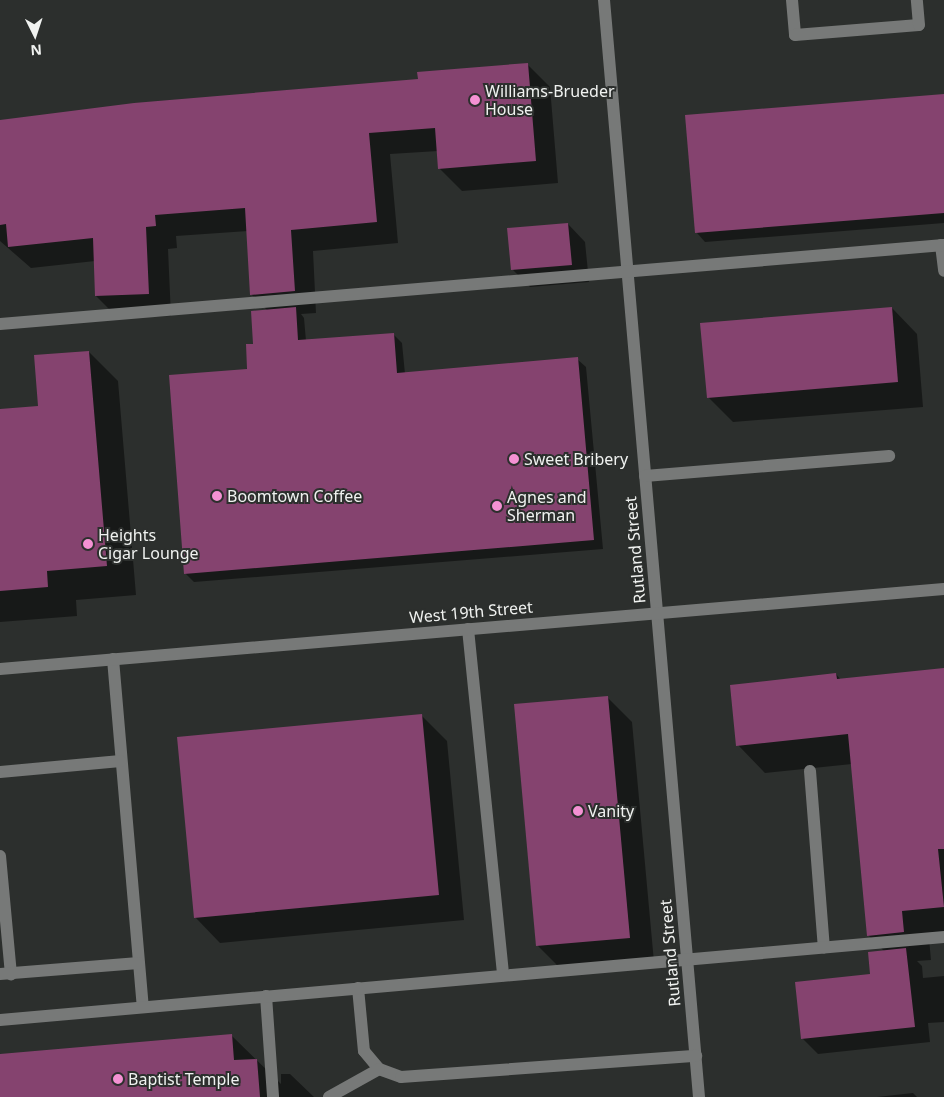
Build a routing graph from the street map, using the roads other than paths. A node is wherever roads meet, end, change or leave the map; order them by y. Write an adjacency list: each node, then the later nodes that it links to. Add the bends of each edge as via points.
1 (604, 0): 5 (street, Rutland Street)
2 (792, 0): 3 (street, via 795,35 919,25)
3 (917, 0)
4 (943, 245): 5 (street); 6 (street)
5 (627, 271): 7 (street); 9 (street, Rutland Street)
6 (944, 271)
7 (0, 324)
8 (889, 456): 9 (street)
9 (645, 476): 11 (street, Rutland Street)
10 (944, 589): 11 (street, West 19th Street)
11 (657, 613): 12 (street, West 19th Street); 21 (street, Rutland Street)
12 (468, 629): 13 (street, West 19th Street); 24 (street)
13 (112, 659): 14 (street, West 19th Street); 15 (street)
14 (0, 669)
15 (121, 761): 17 (street); 22 (street)
16 (810, 771): 20 (street)
17 (0, 772)
18 (0, 856): 23 (street)
19 (944, 937): 20 (street)
20 (824, 947): 21 (street)
21 (687, 958): 24 (street); 29 (street, Rutland Street)
22 (139, 963): 23 (street); 27 (street)
23 (6, 974)
24 (503, 975): 25 (street)
25 (358, 988): 26 (street); 30 (street, via 364,1051)
26 (266, 996): 27 (street); 31 (street)
27 (143, 1007): 28 (street)
28 (0, 1020)
29 (696, 1056): 30 (street, via 401,1077); 33 (street, Rutland Street)
30 (379, 1070): 32 (street)
31 (273, 1097)
32 (329, 1097)
33 (699, 1097)

